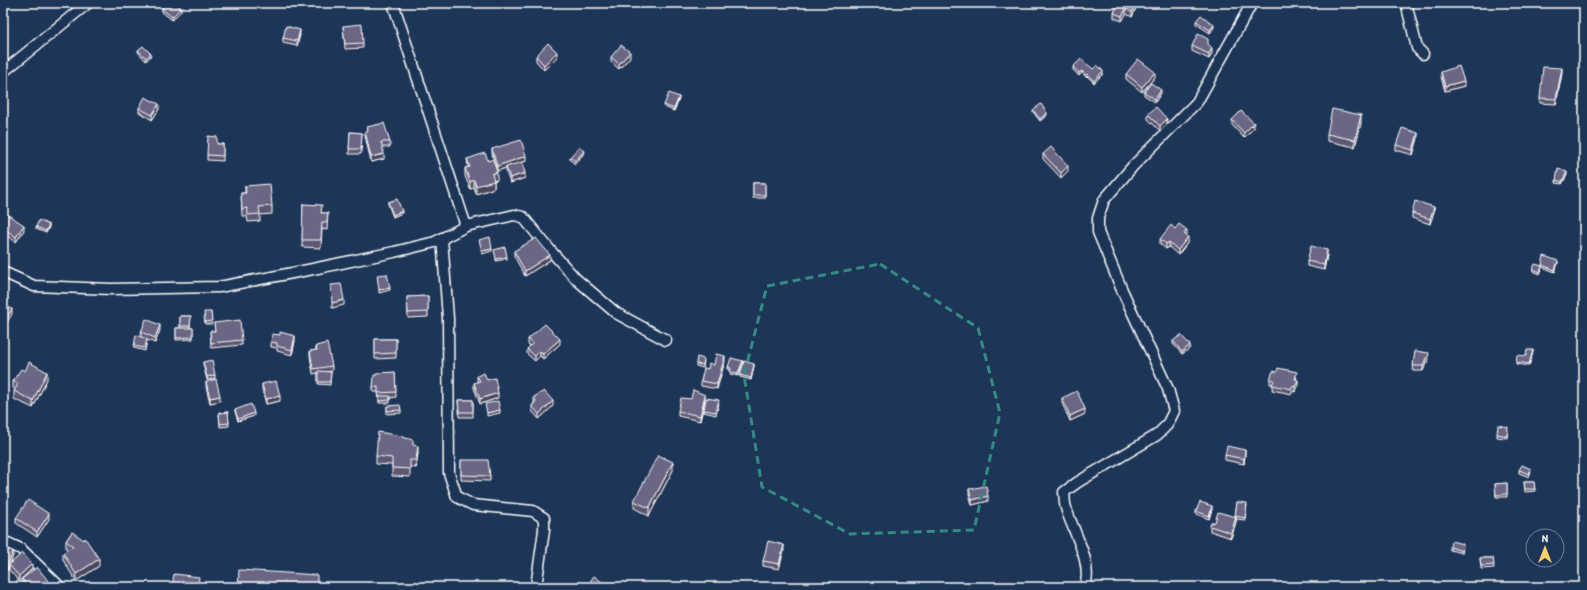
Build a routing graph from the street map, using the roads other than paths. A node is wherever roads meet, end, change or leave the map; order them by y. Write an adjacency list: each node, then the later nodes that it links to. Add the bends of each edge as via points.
1 (88, 3): 6 (street)
2 (394, 3): 7 (street)
3 (1252, 3): 14 (street, via 1198,102 1128,172 1104,200 1098,218 1098,232 1168,389 1174,411 1168,425 1157,435 1064,492 1065,506 1083,551 1088,579)
4 (1406, 3): 5 (street, via 1417,48)
5 (1423, 54)
6 (3, 72)
7 (466, 226): 8 (street); 10 (street, via 514,215 523,217 576,278 616,313)
8 (442, 238): 9 (street, via 394,252 219,287 111,289 34,286); 13 (street, via 448,318 449,472 457,497 473,504 533,511 544,518)
9 (3, 272)
10 (666, 340)
11 (3, 541): 12 (street, via 20,549)
12 (60, 587)
13 (536, 587)
14 (1085, 587)

